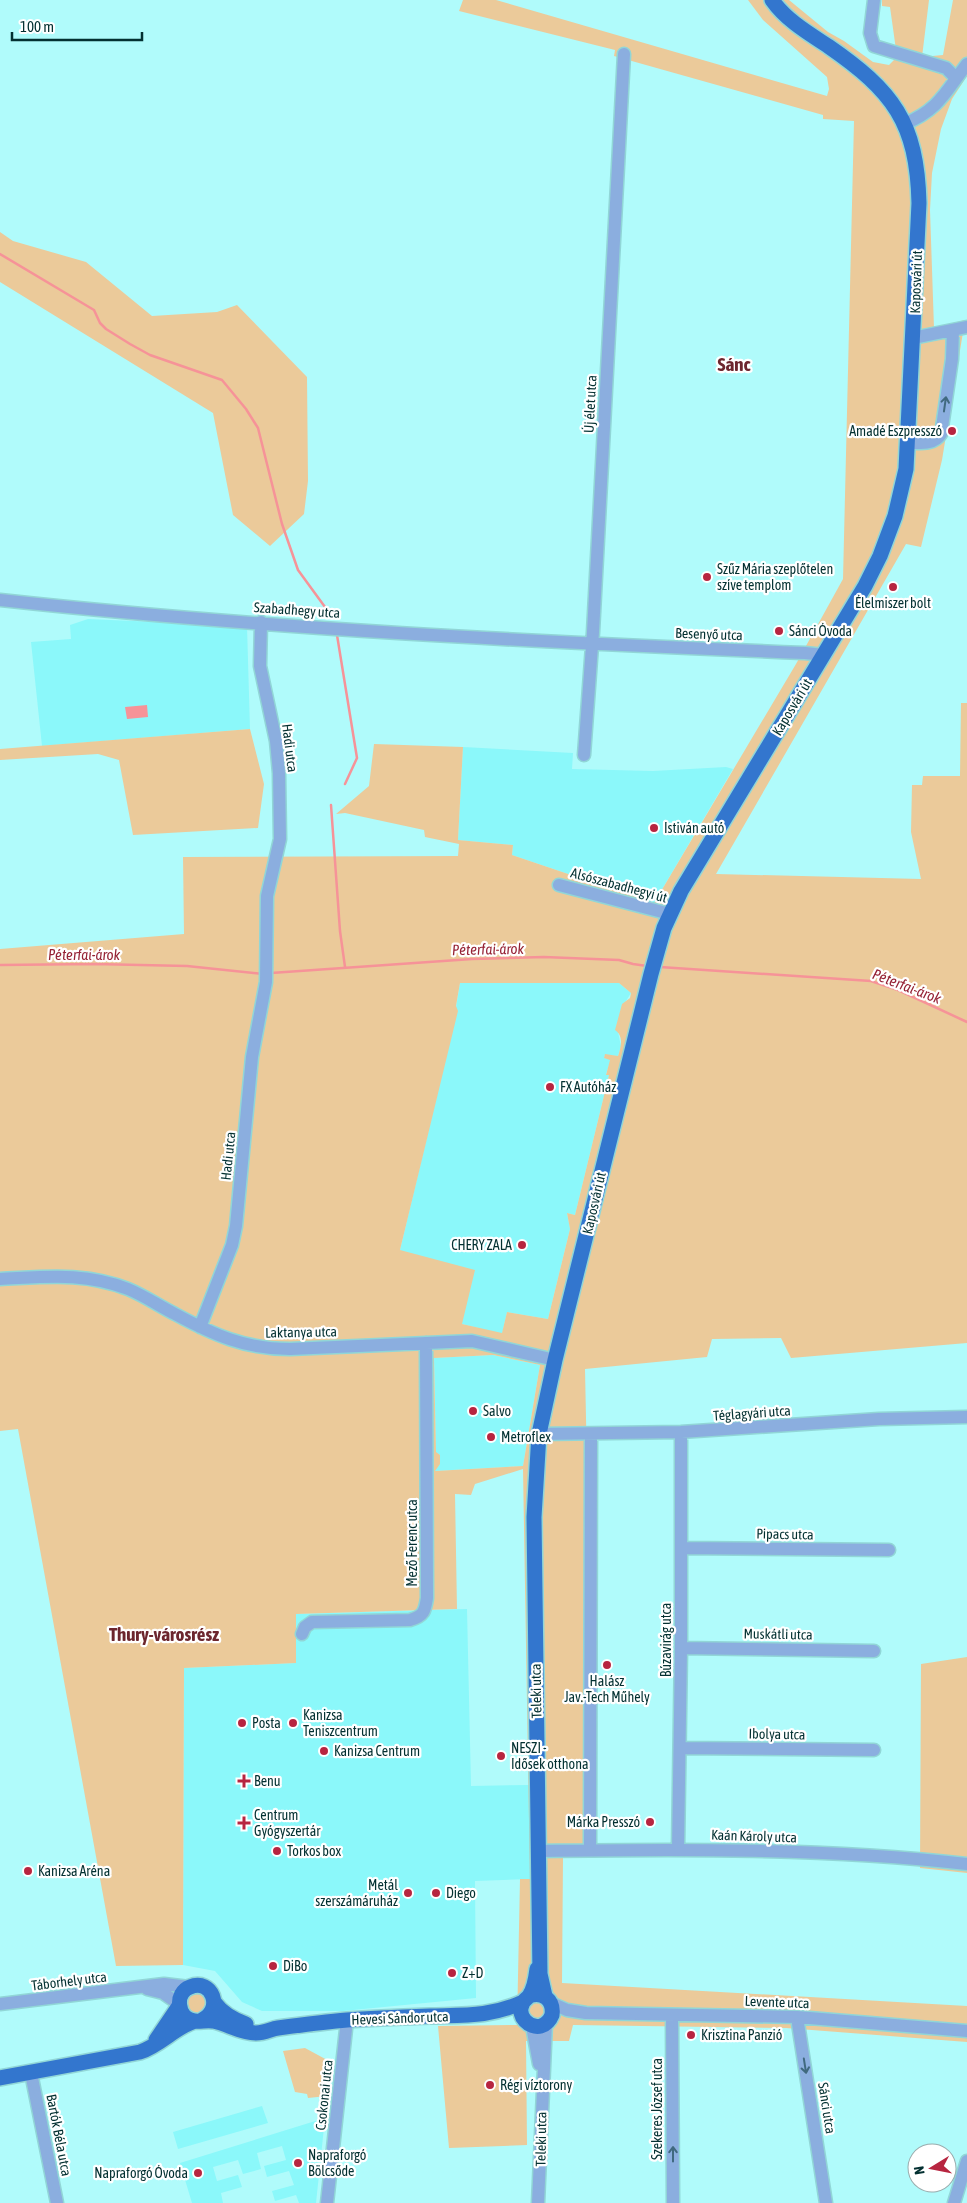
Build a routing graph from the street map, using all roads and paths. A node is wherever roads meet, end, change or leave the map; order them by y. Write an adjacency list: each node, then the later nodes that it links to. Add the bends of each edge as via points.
1 (772, 0): 6 (main road, Kaposvári út, via 797,25 873,80)
2 (874, 0): 5 (street, via 870,33 874,46 946,68)
3 (624, 54): 13 (street, Új élet utca)
4 (967, 64): 5 (street)
5 (956, 78): 6 (street, via 933,108)
6 (904, 124): 9 (main road, Kaposvári út, via 919,175)
7 (967, 327): 8 (street)
8 (953, 330): 9 (street); 10 (street, one-way to 8, via 930,442 941,434)
9 (914, 338): 10 (main road, Kaposvári út)
10 (908, 443): 14 (main road, Kaposvári út, via 902,487 886,543)
11 (0, 600): 12 (street, Szabadhegy utca)
12 (261, 622): 13 (street, Szabadhegy utca); 19 (street, Hadi utca, via 260,666 276,741 280,818 278,853 267,896 266,982 252,1057 235,1234)
13 (592, 645): 14 (street, Besenyő utca); 15 (street, Új élet utca)
14 (824, 655): 17 (main road, Kaposvári út)
15 (584, 755)
16 (559, 885): 17 (street, Alsószabadhegyi út)
17 (670, 914): 21 (main road, Kaposvári út, via 652,968)
18 (0, 1280): 19 (street, Laktanya utca, via 68,1276 102,1281 129,1290)
19 (200, 1327): 20 (street, Laktanya utca, via 228,1340 266,1349)
20 (426, 1343): 21 (street, Laktanya utca, via 472,1341); 28 (street, Mező Ferenc utca, via 425,1612 410,1620 312,1622)
21 (555, 1360): 24 (main road, Kaposvári út)
22 (967, 1417): 23 (street, Téglagyári utca, via 878,1419)
23 (681, 1432): 25 (street, Téglagyári utca); 26 (street, Búzavirág utca)
24 (539, 1434): 25 (street, Téglagyári utca); 35 (main road, Teleki utca, via 534,1517)
25 (592, 1434): 34 (street)
26 (682, 1548): 27 (street, Pipacs utca); 29 (street, Búzavirág utca)
27 (889, 1550)
28 (302, 1634)
29 (681, 1648): 30 (street, Muskátli utca); 31 (street, Búzavirág utca)
30 (874, 1651)
31 (680, 1748): 32 (street, Ibolya utca); 33 (street, Búzavirág utca)
32 (874, 1750)
33 (678, 1848): 34 (street, Kaán Károly utca); 36 (street, Kaán Károly utca, via 902,1857)
34 (590, 1850): 35 (street, Kaán Károly utca)
35 (538, 1851): 37 (main road, Teleki utca)
36 (967, 1864)
37 (540, 1948): 40 (main road, Teleki utca, via 535,1980); 41 (main road, Teleki utca, via 540,1978)
38 (189, 1987): 39 (street, Táborhely utca, via 169,1984); 42 (main road, via 205,1988); 44 (main road, via 183,1992)
39 (142, 1988): 43 (street, Táborhely utca); 44 (street, Táborhely utca, via 163,1993)
40 (526, 1999): 41 (main road, via 539,1994); 47 (main road, Hevesi Sándor utca); 51 (main road, via 521,2015)
41 (548, 2000): 45 (street, Levente utca, via 567,2010); 51 (main road, via 553,2010)
42 (214, 2002): 50 (main road, via 211,2013); 52 (main road, Hevesi Sándor utca, via 237,2020)
43 (0, 2004)
44 (179, 2005): 50 (main road, via 186,2018); 54 (main road)
45 (586, 2013): 46 (street, Levente utca); 51 (street, Levente utca)
46 (672, 2014): 48 (street, Levente utca); 61 (street, Szekeres József utca, one-way to 46)
47 (481, 2015): 49 (main road, Hevesi Sándor utca); 51 (main road)
48 (798, 2017): 53 (street, Levente utca); 62 (street, Sánci utca, one-way to 62)
49 (347, 2020): 52 (main road, Hevesi Sándor utca); 59 (street, Csokonai utca)
50 (198, 2021): 52 (main road, Hevesi Sándor utca, via 214,2021 252,2033); 54 (main road, via 184,2024 164,2041)
51 (539, 2023): 60 (street, Teleki utca, via 542,2076)
52 (275, 2028)
53 (967, 2031)
54 (151, 2047): 55 (main road, via 130,2054)
55 (31, 2072): 56 (main road); 58 (street, Bartók Béla utca)
56 (0, 2078)
57 (967, 2161): 63 (street)
58 (57, 2203)
59 (327, 2203)
60 (538, 2203)
61 (673, 2203)
62 (826, 2203)
63 (954, 2203)

